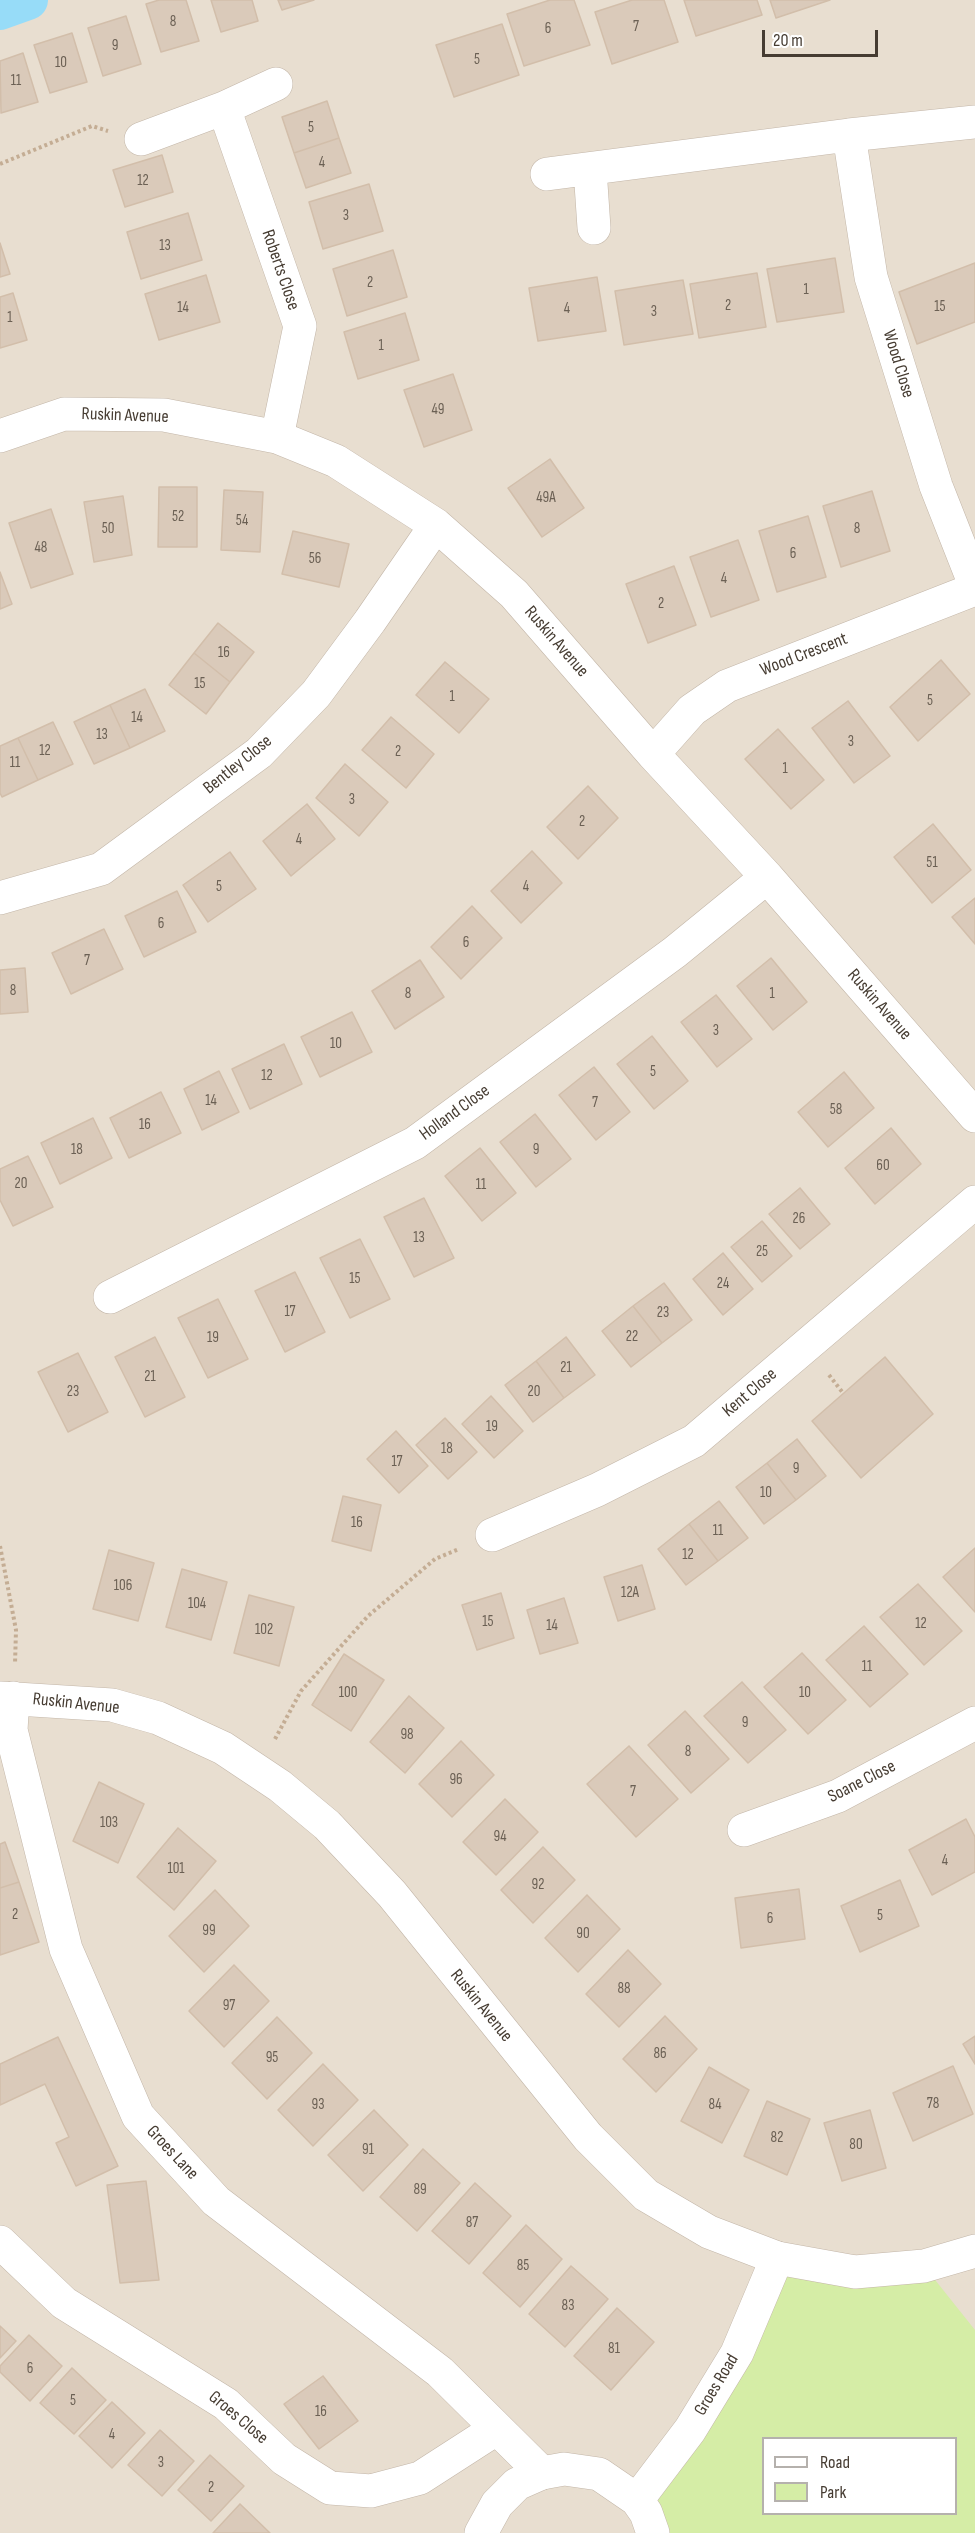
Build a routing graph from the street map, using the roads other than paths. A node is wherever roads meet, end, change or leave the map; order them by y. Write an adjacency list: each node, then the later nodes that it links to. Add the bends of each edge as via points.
1 (276, 84): 2 (street)
2 (224, 108): 5 (street); 10 (street, Roberts Close, via 300,326)
3 (975, 122): 4 (street)
4 (849, 135): 6 (street); 12 (street, Wood Close, via 872,277 936,486)
5 (141, 140)
6 (590, 169): 7 (street); 8 (street)
7 (547, 174)
8 (594, 228)
9 (0, 436): 10 (street, Ruskin Avenue, via 64,414 164,415)
10 (277, 437): 11 (street, Ruskin Avenue, via 336,461)
11 (436, 525): 13 (street, Ruskin Avenue, via 514,594); 15 (street, Bentley Close, via 316,694 258,753 101,869)
12 (975, 587): 13 (street, Wood Crescent, via 726,686 692,710)
13 (653, 754): 14 (street, Ruskin Avenue)
14 (767, 877): 16 (street, Ruskin Avenue); 18 (street, Holland Close, via 675,952 415,1143)
15 (0, 898)
16 (975, 1116)
17 (975, 1202): 19 (street, Kent Close, via 694,1441 597,1490)
18 (110, 1297)
19 (492, 1534)
20 (7, 1698): 25 (street, Ruskin Avenue, via 112,1705 158,1718 223,1748 280,1786 327,1825 392,1894 588,2137 646,2194 709,2232); 26 (street, Groes Lane, via 66,1949 138,2116 216,2201 440,2372)
21 (975, 1723): 22 (street, Soane Close, via 838,1796)
22 (744, 1830)
23 (0, 2242): 26 (street, Groes Close, via 64,2303 226,2404 284,2459 330,2488 371,2491 420,2478)
24 (975, 2251): 25 (street, Ruskin Avenue, via 924,2266 855,2272)
25 (777, 2258): 28 (street, Groes Road, via 737,2353 690,2430)
26 (496, 2429): 27 (street, Groes Lane)
27 (542, 2473): 28 (street, via 564,2469 599,2474); 29 (street, via 517,2484 496,2504)
28 (637, 2500): 30 (street)
29 (481, 2533)
30 (653, 2533)

